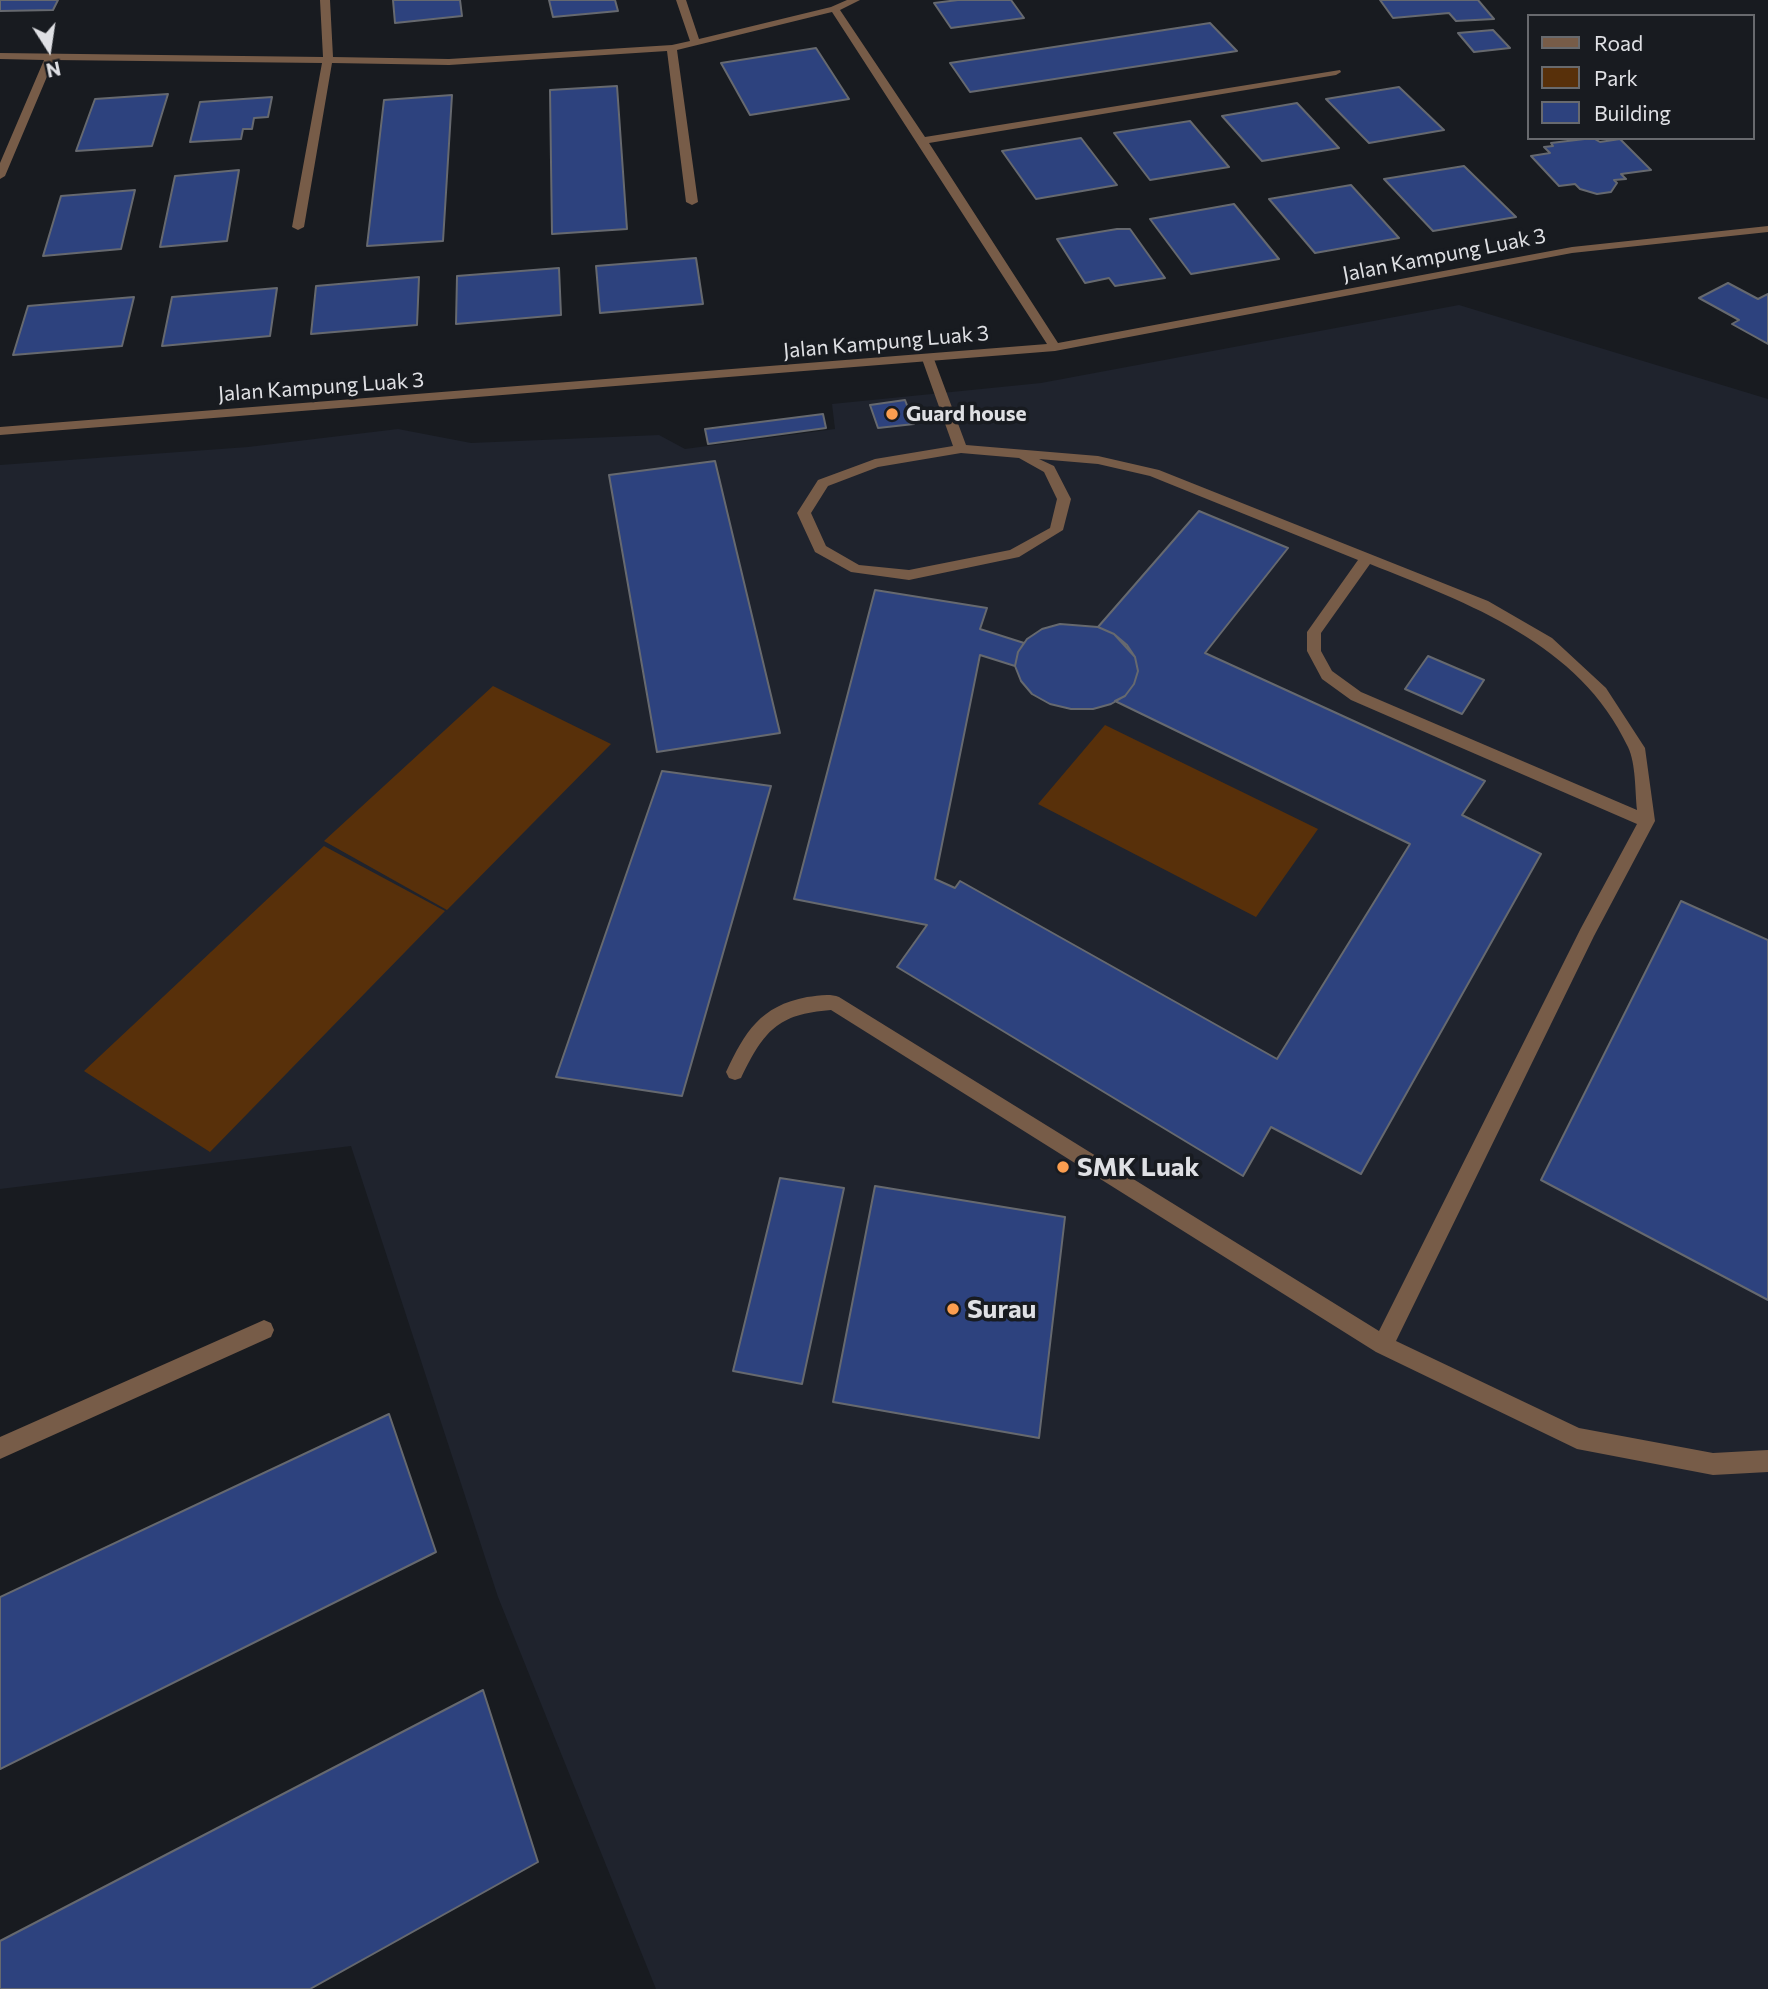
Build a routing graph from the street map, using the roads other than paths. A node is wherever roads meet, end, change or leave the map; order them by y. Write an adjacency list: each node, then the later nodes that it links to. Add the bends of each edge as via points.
1 (325, 0): 9 (street)
2 (681, 0): 5 (street)
3 (855, 0): 4 (street)
4 (834, 9): 5 (street); 11 (street)
5 (695, 42): 6 (street)
6 (672, 48): 9 (street, via 449,62); 13 (street)
7 (51, 55): 8 (street); 9 (street); 12 (street)
8 (0, 56)
9 (328, 59): 14 (street)
10 (1336, 72): 11 (street)
11 (922, 141): 16 (street)
12 (0, 176)
13 (692, 202)
14 (298, 227)
15 (1768, 229): 16 (street, Jalan Kampung Luak 3, via 1572,250)
16 (1055, 347): 17 (street, Jalan Kampung Luak 3)
17 (928, 359): 18 (street, Jalan Kampung Luak 3); 19 (street)
18 (0, 431)
19 (961, 449): 20 (street); 20 (street, via 875,463 823,483 804,513 820,549 856,569 909,575 1014,554 1056,530 1064,499 1049,469)
20 (1013, 452): 21 (street, via 1098,460 1154,473)
21 (1368, 556): 22 (street, via 1483,604 1547,642 1601,692 1637,748); 22 (street, via 1314,632 1314,651 1327,675 1356,696)
22 (1647, 821): 25 (street)
23 (735, 1072): 25 (street, via 753,1035 776,1013 807,1003 834,1002)
24 (264, 1330): 26 (street)
25 (1383, 1345): 27 (street, via 1577,1438 1713,1464)
26 (0, 1448)
27 (1768, 1461)

